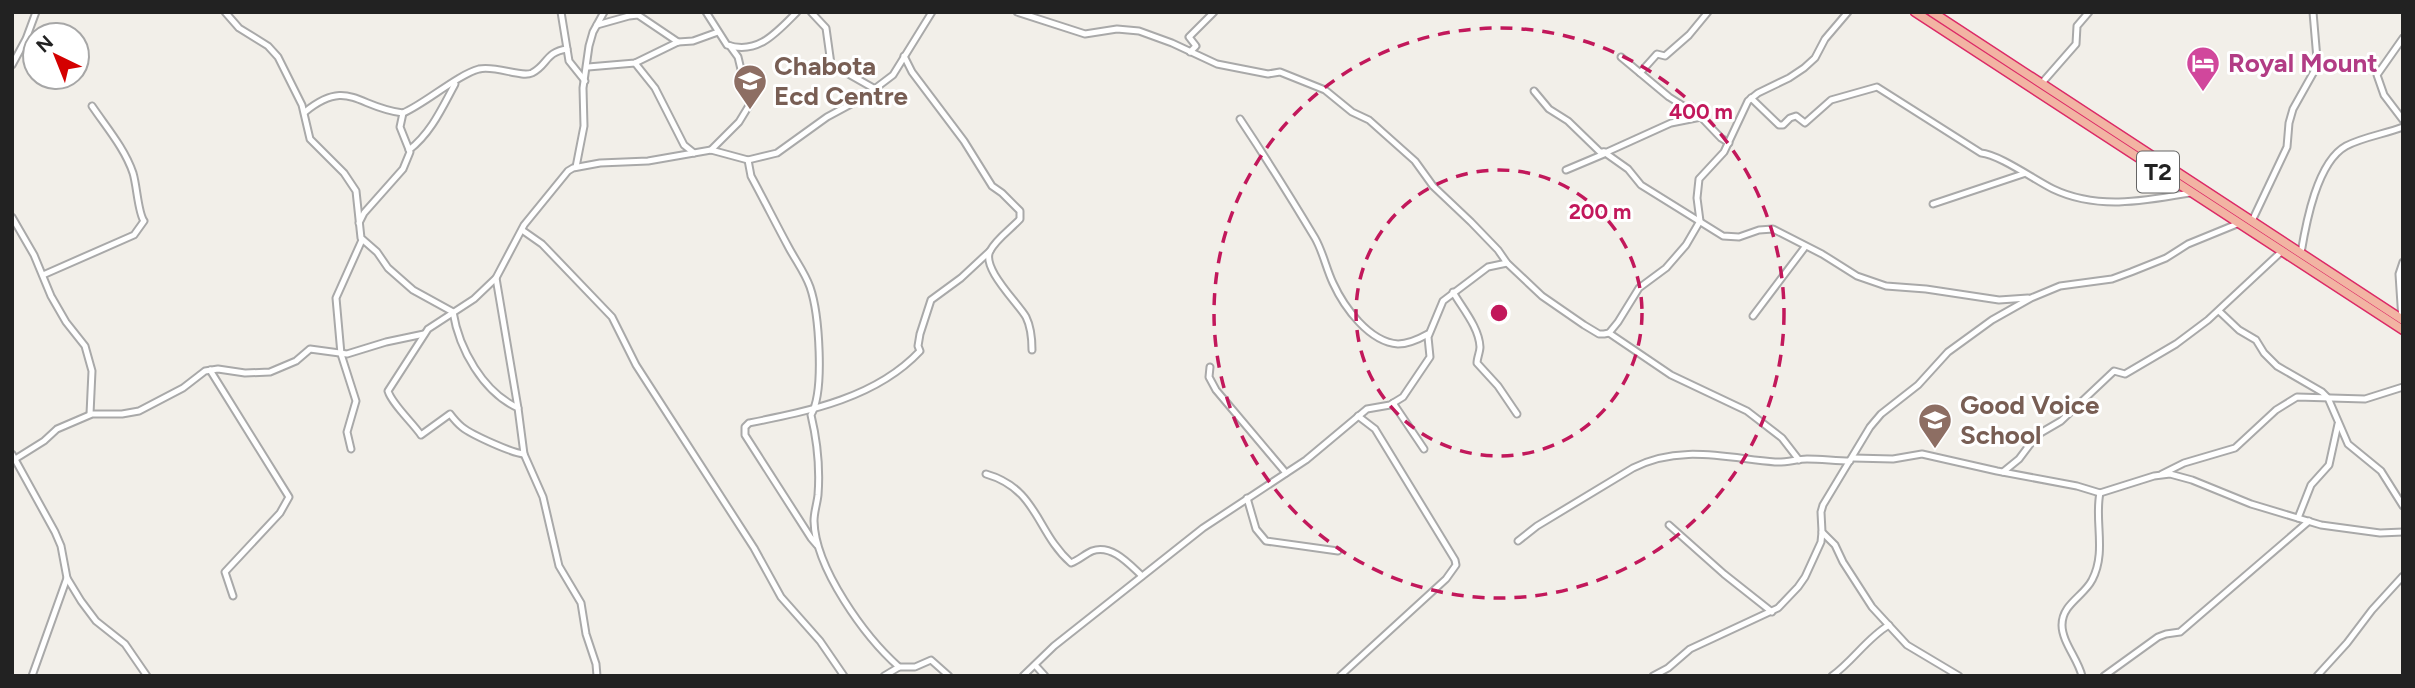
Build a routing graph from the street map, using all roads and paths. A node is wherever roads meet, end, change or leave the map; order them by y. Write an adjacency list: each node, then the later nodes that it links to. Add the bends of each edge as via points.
1 (36, 12): 27 (street)
2 (225, 12): 37 (street, via 274,51)
3 (561, 12): 22 (street)
4 (604, 12): 17 (street)
5 (706, 12): 18 (street)
6 (797, 12): 21 (street, via 760,43 745,49)
7 (811, 12): 33 (street, via 826,28 831,64)
8 (932, 12): 24 (street)
9 (1017, 12): 23 (street, via 1085,34 1139,30)
10 (1214, 12): 23 (street, via 1189,37 1196,46)
11 (1708, 12): 29 (street, via 1674,48 1665,56 1657,54)
12 (1848, 12): 35 (street, via 1804,68)
13 (1915, 12): 52 (highway, T2)
14 (1932, 12): 32 (highway, T2)
15 (2089, 12): 32 (street, via 2077,26 2076,44)
16 (2313, 12): 56 (street, via 2316,68 2293,109 2287,147)
17 (597, 25): 20 (street, via 638,15); 28 (street, via 590,39)
18 (718, 32): 20 (street); 21 (street)
19 (2403, 38): 41 (street, via 2377,75 2384,95)
20 (678, 42): 26 (street)
21 (730, 46): 45 (street, via 752,99 739,122)
22 (567, 49): 30 (street, via 571,65); 31 (street, via 551,54 532,73 478,69)
23 (1190, 52): 67 (street, via 1223,66 1280,72 1325,90 1369,120 1415,161)
24 (904, 56): 33 (street, via 893,75); 63 (street, via 990,183 1020,211 1020,219)
25 (1621, 57): 29 (street)
26 (635, 63): 28 (street); 46 (street, via 658,92 684,145)
27 (12, 65)
28 (588, 67): 30 (street)
29 (1640, 74): 39 (street)
30 (584, 81): 49 (street, via 584,126)
31 (456, 82): 38 (street); 44 (street, via 422,138)
32 (2041, 84): 56 (highway, T2)
33 (875, 89): 48 (street, via 785,149)
34 (1534, 91): 47 (street, via 1549,109)
35 (1751, 98): 43 (street); 51 (street, via 1783,125 1796,117 1805,123 1831,100 1877,87 1981,153)
36 (93, 106): 68 (street, via 127,160 144,221 134,235)
37 (305, 112): 38 (street, via 321,100 341,95); 57 (street, via 310,139 356,191)
38 (403, 113): 44 (street, via 400,127)
39 (1701, 117): 43 (street); 47 (street, via 1671,123)
40 (1240, 119): 79 (street, via 1314,236 1344,304 1375,335 1394,344)
41 (2403, 120)
42 (2403, 127): 65 (street, via 2346,146 2331,160 2305,225)
43 (1729, 143): 55 (street, via 1699,179)
44 (409, 149): 57 (street, via 403,169)
45 (710, 150): 46 (street); 48 (street)
46 (695, 153): 49 (street)
47 (1604, 153): 50 (street); 55 (street, via 1628,169 1641,185)
48 (748, 160): 88 (street, via 751,176 810,287 820,345)
49 (576, 167): 59 (street)
50 (1566, 170)
51 (2024, 174): 52 (street, via 2069,196 2095,202); 53 (street)
52 (2190, 193): 58 (highway, T2)
53 (1933, 204)
54 (12, 217): 68 (street)
55 (1700, 221): 62 (street, via 1730,237 1773,229); 77 (street, via 1677,257 1639,288)
56 (2252, 221): 60 (street); 65 (highway, T2)
57 (359, 223): 61 (street)
58 (2237, 224): 60 (highway, T2); 71 (street, via 2112,279 2060,286)
59 (522, 230): 69 (street); 129 (street, via 542,244 612,317 636,365 781,597)
60 (2246, 230): 64 (highway, T2)
61 (362, 240): 73 (street, via 412,290); 81 (street, via 335,298)
62 (1805, 247): 71 (street, via 1857,276 1886,286 1998,300); 74 (street)
63 (990, 251): 80 (street, via 990,265 1028,322); 88 (street, via 931,300 918,342 920,351 907,364 852,397)
64 (2281, 252): 72 (street); 76 (highway, T2)
65 (2301, 253): 75 (highway, T2)
66 (2403, 262): 75 (street, via 2399,274)
67 (1507, 263): 70 (street, via 1488,267); 77 (street, via 1548,302 1599,334)
68 (43, 275): 89 (street, via 66,322 85,346 93,384)
69 (496, 278): 73 (street); 87 (street)
70 (1453, 292): 79 (street, via 1441,304); 90 (street, via 1478,339 1477,363)
71 (2031, 298): 98 (street, via 1948,352 1918,385 1881,414)
72 (2219, 311): 85 (street, via 2256,340 2271,362); 100 (street, via 2129,373 2114,370 2061,421 2037,435)
73 (453, 312): 78 (street); 87 (street, via 456,333 474,368 494,393)
74 (1752, 316)
75 (2402, 320)
76 (2403, 330)
77 (1609, 333): 97 (street, via 1671,375 1747,411 1782,438)
78 (424, 334): 81 (street); 96 (street, via 387,391 390,399 421,435 450,414 473,433)
79 (1429, 334): 86 (street, via 1430,357 1407,393)
80 (1032, 350)
81 (341, 354): 83 (street, via 310,349 270,372); 93 (street, via 356,401 347,432)
82 (1210, 367): 101 (street, via 1210,381 1216,390)
83 (210, 370): 89 (street, via 142,410); 118 (street, via 289,497 281,513 225,572)
84 (2403, 387): 85 (street, via 2365,399)
85 (2328, 398): 92 (street); 103 (street, via 2297,397 2235,448)
86 (1393, 404): 91 (street, via 1367,409); 94 (street)
87 (518, 408): 96 (street)
88 (815, 408): 113 (street, via 811,415 818,480 814,522); 113 (street, via 749,423 744,431)
89 (90, 414): 99 (street, via 57,429)
90 (1517, 414)
91 (1358, 416): 101 (street); 134 (street, via 1375,429 1456,565)
92 (2338, 424): 106 (street, via 2348,444 2381,471); 107 (street, via 2329,465 2311,485)
93 (351, 449)
94 (1424, 449)
95 (12, 454): 99 (street)
96 (524, 454): 128 (street, via 543,497 559,566 581,603)
97 (1799, 460): 98 (street); 112 (street, via 1684,453 1647,461)
98 (1852, 460): 100 (street, via 1922,454); 110 (street, via 1821,512)
99 (14, 461): 117 (street, via 55,532)
100 (2003, 472): 104 (street)
101 (1286, 473): 105 (street)
102 (986, 474): 115 (street, via 1009,482 1023,494 1071,563 1091,551 1112,553)
103 (2162, 474): 104 (street); 107 (street)
104 (2100, 493): 137 (street, via 2101,539 2095,571 2064,614 2062,626)
105 (1247, 498): 114 (street, via 1255,529 1266,541); 115 (street)
106 (2403, 506)
107 (2298, 517): 108 (street)
108 (2309, 521): 111 (street, via 2380,533); 138 (street, via 2180,632 2158,638)
109 (1669, 525): 119 (street)
110 (1822, 532): 119 (street, via 1805,576 1788,600); 120 (street)
111 (2403, 532)
112 (1518, 541)
113 (820, 547): 124 (street, via 845,602)
114 (1338, 551)
115 (1142, 576): 123 (street)
116 (2403, 576): 139 (street)
117 (67, 578): 126 (street); 127 (street, via 90,616 125,644)
118 (233, 596)
119 (1772, 612): 135 (street, via 1697,645)
120 (1878, 613): 121 (street); 122 (street)
121 (1889, 625): 122 (street); 125 (street, via 1913,650)
122 (1879, 631): 136 (street)
123 (1035, 666): 132 (street); 133 (street)
124 (899, 667): 130 (street); 131 (street, via 931,660)
125 (1954, 675)
126 (33, 676)
127 (147, 676)
128 (597, 676)
129 (844, 676)
130 (884, 676)
131 (949, 676)
132 (1023, 676)
133 (1045, 676)
134 (1340, 676)
135 (1653, 676)
136 (1833, 676)
137 (2082, 676)
138 (2104, 676)
139 (2317, 676)

